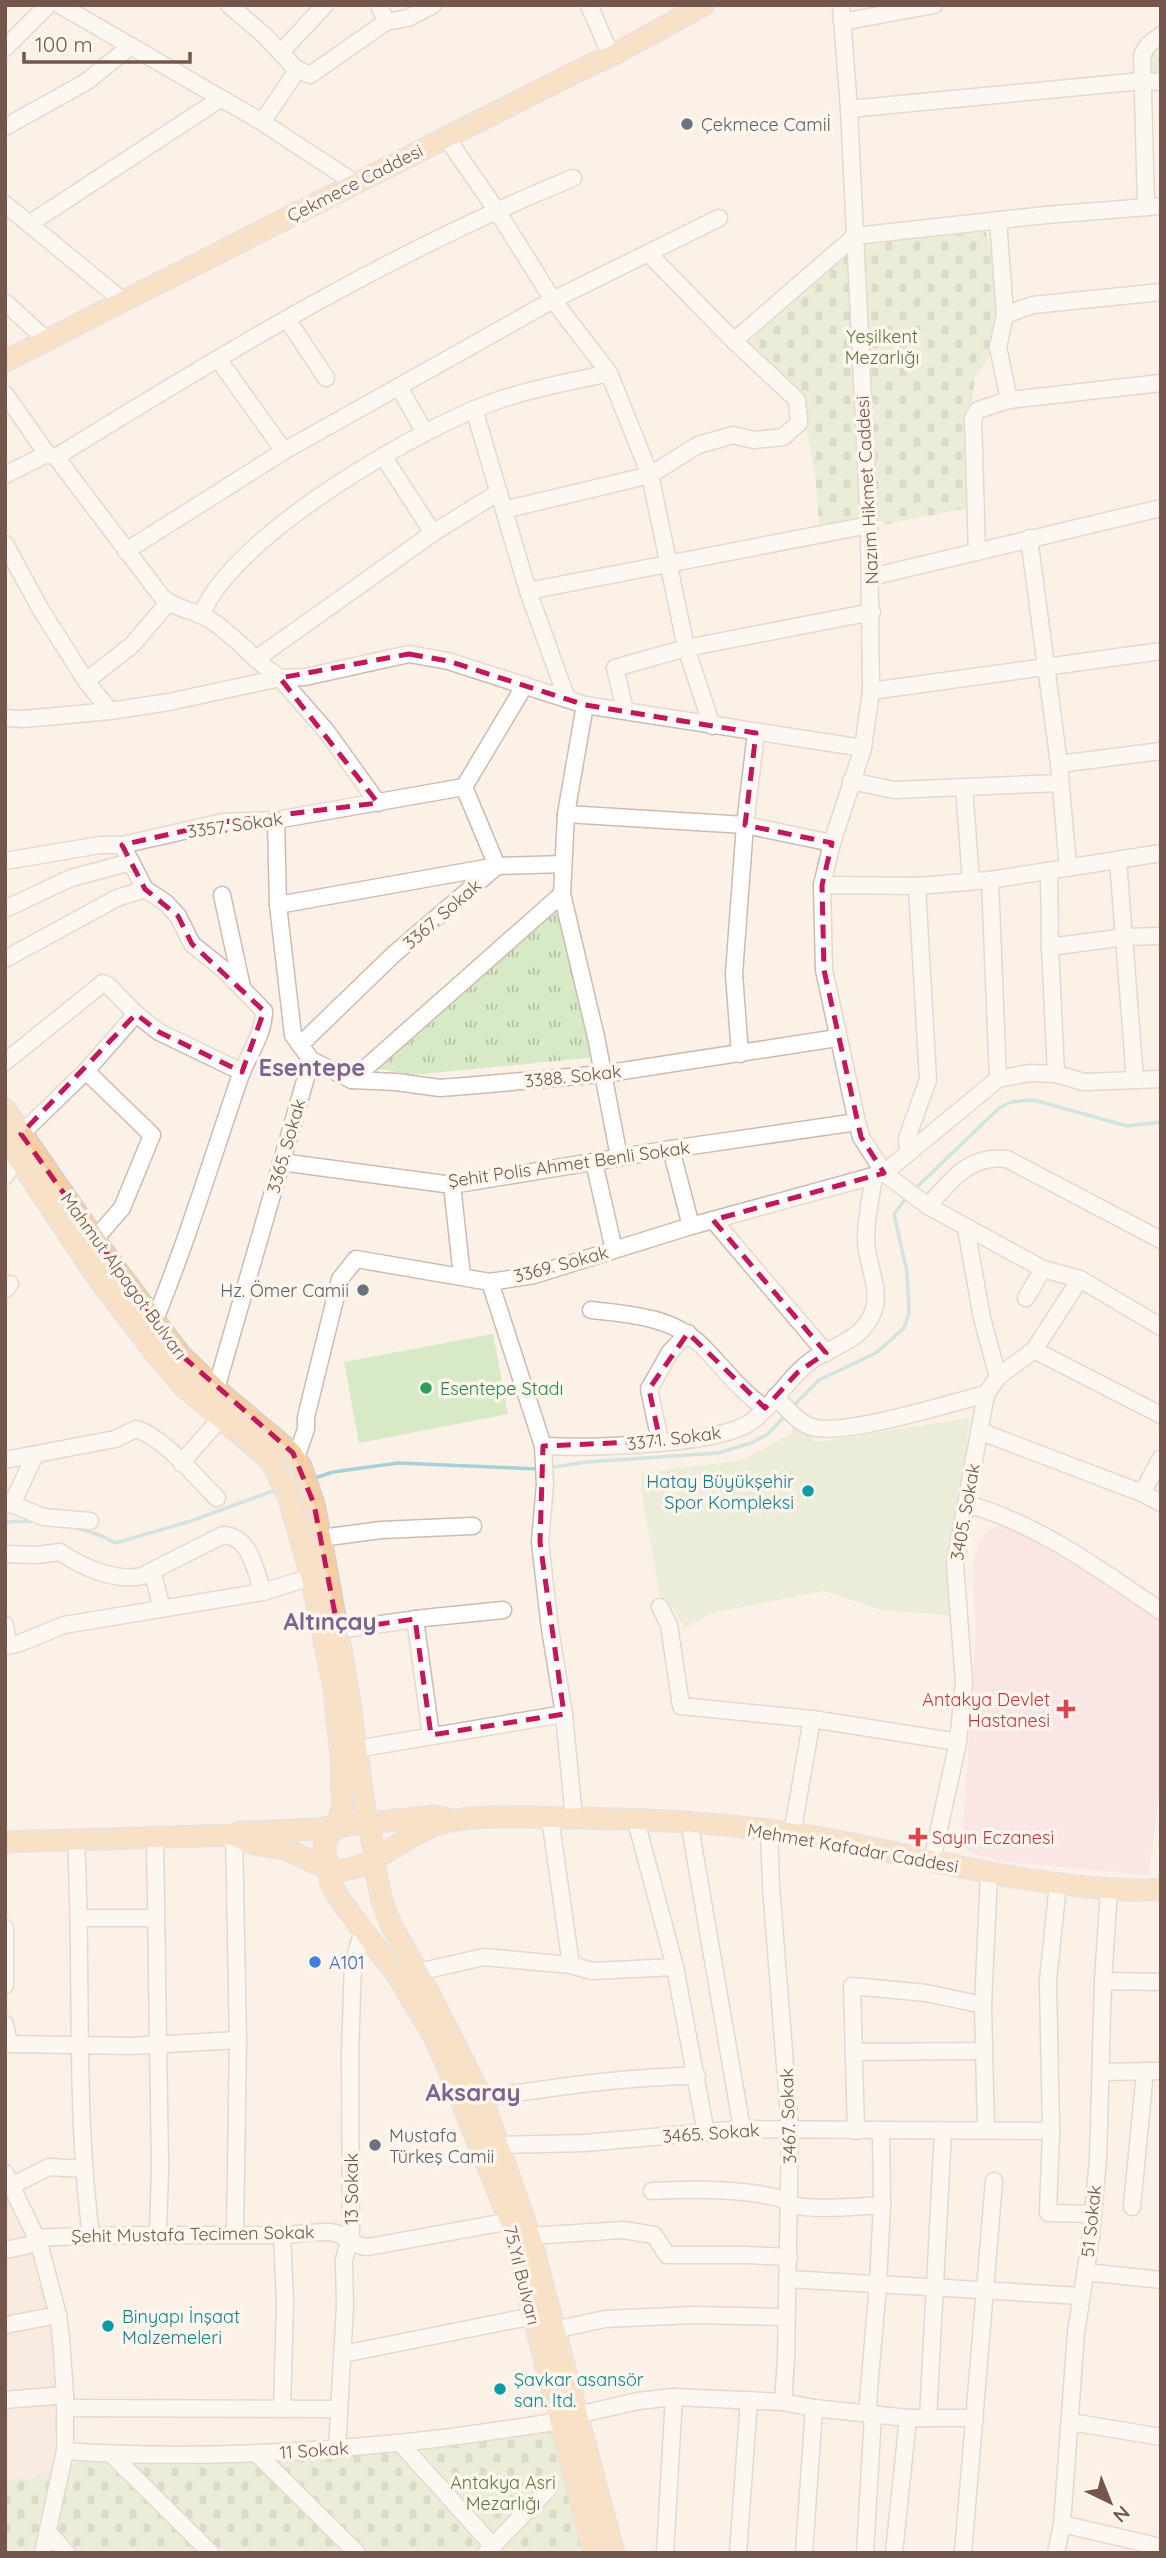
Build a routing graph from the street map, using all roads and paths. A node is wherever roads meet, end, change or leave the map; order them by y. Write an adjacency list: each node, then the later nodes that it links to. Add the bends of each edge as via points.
1 (48, 5): 15 (street)
2 (60, 5): 14 (street)
3 (229, 5): 16 (street)
4 (325, 5): 16 (street)
5 (379, 5): 12 (street)
6 (433, 5): 12 (street, via 408,18)
7 (589, 5): 17 (street)
8 (704, 5): 10 (main road, Çekmece Caddesi)
9 (934, 5): 11 (street)
10 (680, 12): 17 (main road, Çekmece Caddesi)
11 (842, 14): 22 (street, Nazım Hikmet Caddesi)
12 (386, 22): 18 (street, via 310,75)
13 (1161, 35): 19 (street, via 1142,55)
14 (131, 46): 21 (street); 24 (street, via 86,82)
15 (5, 48)
16 (282, 51): 18 (street)
17 (611, 56): 25 (main road, Çekmece Caddesi)
18 (295, 68): 23 (street)
19 (1142, 81): 20 (street); 22 (street); 29 (street)
20 (1161, 82)
21 (220, 99): 23 (street); 33 (street)
22 (849, 109): 34 (street, Nazım Hikmet Caddesi)
23 (262, 122): 27 (street)
24 (5, 127)
25 (446, 137): 27 (main road, Çekmece Caddesi); 30 (street)
26 (573, 178): 30 (street)
27 (355, 183): 38 (main road, Çekmece Caddesi)
28 (5, 204): 33 (street)
29 (1154, 206): 32 (street)
30 (497, 211): 37 (street); 41 (street)
31 (719, 218): 35 (street)
32 (998, 220): 34 (street); 40 (street)
33 (29, 224): 38 (street)
34 (855, 236): 43 (street); 62 (street, Nazım Hikmet Caddesi)
35 (649, 254): 37 (street); 43 (street)
36 (1161, 292): 40 (street, via 1033,306)
37 (553, 300): 46 (street); 49 (street)
38 (122, 301): 42 (main road, Çekmece Caddesi)
39 (5, 302): 42 (street)
40 (1005, 315): 51 (street, via 998,347)
41 (287, 319): 44 (street); 47 (street)
42 (46, 340): 45 (main road, Çekmece Caddesi)
43 (734, 341): 58 (street, via 797,400 799,424 783,437 754,440 733,435 698,445)
44 (218, 359): 54 (street); 55 (street)
45 (5, 361)
46 (609, 373): 52 (street); 58 (street)
47 (326, 378)
48 (1161, 383): 51 (street)
49 (400, 387): 53 (street); 54 (street)
50 (5, 394): 55 (street)
51 (1009, 400): 67 (street, via 978,410 973,418)
52 (474, 409): 53 (street); 59 (street)
53 (425, 433): 56 (street)
54 (284, 451): 66 (street)
55 (51, 455): 57 (street); 66 (street)
56 (383, 456): 63 (street); 73 (street, via 285,521 240,562 208,598)
57 (5, 475)
58 (650, 475): 61 (street); 68 (street)
59 (499, 492): 61 (street); 63 (street)
60 (1161, 508): 64 (street)
61 (504, 510): 70 (street)
62 (869, 525): 68 (street); 69 (street, Nazım Hikmet Caddesi)
63 (433, 533): 76 (street)
64 (1029, 538): 67 (street); 77 (street)
65 (5, 544): 79 (street)
66 (126, 551): 71 (street)
67 (977, 551): 69 (street)
68 (667, 564): 70 (street); 74 (street)
69 (871, 577): 72 (street, Nazım Hikmet Caddesi)
70 (528, 591): 82 (street)
71 (168, 603): 73 (street); 79 (street, via 132,645)
72 (872, 612): 74 (street); 81 (street, Nazım Hikmet Caddesi)
73 (202, 614): 76 (street)
74 (686, 648): 85 (street, via 615,668); 87 (street)
75 (1161, 651): 77 (street)
76 (256, 659): 78 (street)
77 (1045, 666): 81 (street); 91 (street)
78 (279, 678): 80 (street, via 305,677 409,654 449,661); 84 (street); 96 (street, via 327,732)
79 (86, 681): 84 (street)
80 (525, 685): 82 (street); 95 (street)
81 (871, 691): 89 (street, Nazım Hikmet Caddesi)
82 (567, 699): 83 (street)
83 (585, 705): 85 (street); 97 (street)
84 (110, 710): 86 (street)
85 (625, 710): 87 (street)
86 (5, 718)
87 (712, 726): 88 (street)
88 (756, 733): 89 (street); 99 (street)
89 (863, 748): 92 (street, Nazım Hikmet Caddesi)
90 (1161, 751): 91 (street)
91 (1059, 764): 93 (street)
92 (851, 781): 94 (street, via 894,790); 100 (street, Nazım Hikmet Caddesi)
93 (1060, 783): 94 (street); 108 (street)
94 (964, 787): 111 (street)
95 (464, 788): 96 (street, 3357. Sokak); 107 (street, 3367. Sokak)
96 (378, 803): 98 (street, 3357. Sokak)
97 (566, 814): 99 (street); 106 (street)
98 (276, 820): 101 (street, 3357. Sokak, via 223,822); 117 (street)
99 (745, 825): 100 (street); 127 (street, via 734,974)
100 (832, 843): 112 (street, Nazım Hikmet Caddesi)
101 (122, 845): 104 (street, 3357. Sokak); 105 (street)
102 (1161, 853): 103 (street)
103 (1118, 860): 108 (street); 120 (street)
104 (5, 861)
105 (131, 862): 114 (street); 118 (street, via 71,878)
106 (563, 864): 107 (street); 115 (street)
107 (497, 866): 117 (street); 126 (street, 3367. Sokak, via 394,954)
108 (1068, 868): 109 (street)
109 (1049, 871): 110 (street); 121 (street)
110 (990, 880): 111 (street); 134 (street)
111 (971, 881): 113 (street)
112 (822, 885): 113 (street); 125 (street, Nazım Hikmet Caddesi, via 824,970)
113 (916, 887): 142 (street, via 928,1080 906,1138)
114 (145, 889): 122 (street, via 117,898); 123 (street, via 178,916 192,944)
115 (562, 894): 132 (street); 135 (street)
116 (222, 895): 123 (street)
117 (278, 905): 126 (street, via 293,1035)
118 (5, 909)
119 (1161, 936): 120 (street)
120 (1125, 937): 121 (street); 136 (street)
121 (1050, 947): 133 (street)
122 (5, 959)
123 (242, 986): 131 (street, via 264,1011)
124 (136, 1014): 129 (street, via 103,983); 130 (street); 131 (street, via 159,1032)
125 (837, 1038): 127 (street, 3388. Sokak); 139 (street, Nazım Hikmet Caddesi)
126 (300, 1045): 128 (street)
127 (740, 1054): 132 (street, 3388. Sokak)
128 (311, 1060): 135 (street, 3388. Sokak); 146 (street, 3365. Sokak)
129 (5, 1062)
130 (86, 1071): 140 (street); 154 (street, via 152,1135 122,1208)
131 (242, 1072): 163 (street, via 183,1251)
132 (603, 1074): 135 (street, 3388. Sokak, via 440,1088); 144 (street)
133 (1056, 1074): 134 (street); 136 (street, via 1084,1082)
134 (998, 1079): 142 (street)
135 (352, 1080)
136 (1135, 1080): 137 (street)
137 (1161, 1080)
138 (5, 1109): 140 (main road, Mahmut Alpagot Bulvarı)
139 (856, 1122): 141 (street, Şehit Polis Ahmet Benli Sokak); 147 (street, Nazım Hikmet Caddesi)
140 (13, 1136): 143 (main road, Mahmut Alpagot Bulvarı); 154 (main road, Mahmut Alpagot Bulvarı)
141 (671, 1149): 144 (street, Şehit Polis Ahmet Benli Sokak); 152 (street)
142 (908, 1152): 147 (street)
143 (17, 1157): 148 (street); 173 (main road, Mahmut Alpagot Bulvarı, via 97,1277 152,1349 183,1386)
144 (619, 1157): 145 (street, Şehit Polis Ahmet Benli Sokak)
145 (594, 1161): 149 (street, Şehit Polis Ahmet Benli Sokak); 156 (street)
146 (281, 1162): 149 (street, Şehit Polis Ahmet Benli Sokak); 169 (street, 3365. Sokak)
147 (879, 1175): 150 (street, Nazım Hikmet Caddesi); 151 (street, 3369. Sokak); 167 (street, 3371. Sokak, via 866,1240 876,1304 861,1330)
148 (5, 1176)
149 (452, 1185): 158 (street)
150 (928, 1206): 153 (street, Nazım Hikmet Caddesi); 155 (street, via 973,1163 1007,1158)
151 (713, 1220): 152 (street, 3369. Sokak); 167 (street)
152 (691, 1226): 156 (street, 3369. Sokak)
153 (966, 1228): 157 (street, Nazım Hikmet Caddesi); 168 (street)
154 (95, 1239): 163 (main road, Mahmut Alpagot Bulvarı)
155 (1161, 1240)
156 (614, 1250): 160 (street, 3369. Sokak, via 534,1275)
157 (1043, 1269): 159 (street, Nazım Hikmet Caddesi); 161 (street)
158 (462, 1276): 160 (street, 3369. Sokak); 178 (street, 3369. Sokak, via 356,1259 340,1279 306,1429)
159 (1080, 1279): 164 (street, Nazım Hikmet Caddesi); 166 (street, 3405. Sokak)
160 (490, 1282): 176 (street)
161 (1027, 1298)
162 (591, 1310): 165 (street, via 653,1320)
163 (154, 1322): 169 (main road, Mahmut Alpagot Bulvarı)
164 (1161, 1327)
165 (688, 1334): 171 (street, via 742,1391); 175 (street, via 670,1352 649,1389)
166 (1034, 1350): 168 (street, 3405. Sokak); 172 (street)
167 (826, 1353): 171 (street, 3371. Sokak, via 812,1360)
168 (998, 1377): 170 (street, 3405. Sokak)
169 (216, 1389): 178 (main road, Mahmut Alpagot Bulvarı)
170 (986, 1394): 171 (street, via 841,1429 811,1427); 174 (street, 3405. Sokak)
171 (770, 1403): 175 (street, 3371. Sokak, via 740,1429)
172 (1161, 1415)
173 (220, 1419): 181 (street); 192 (main road, Mahmut Alpagot Bulvarı, via 279,1473 295,1511)
174 (979, 1431): 182 (street); 186 (street, 3405. Sokak)
175 (660, 1441): 176 (street, 3371. Sokak)
176 (543, 1446): 201 (street, via 540,1542)
177 (35, 1455): 180 (street); 181 (street, via 115,1439 136,1429); 185 (street)
178 (294, 1457): 189 (main road, via 314,1504)
179 (1161, 1458): 182 (street)
180 (5, 1460)
181 (181, 1462): 183 (street)
182 (1142, 1493): 184 (street)
183 (217, 1498)
184 (1161, 1503)
185 (8, 1504): 187 (street, via 44,1517)
186 (967, 1504): 197 (street, via 999,1513 1041,1534); 204 (street, 3405. Sokak, via 955,1565 964,1682)
187 (90, 1521)
188 (473, 1526): 189 (street)
189 (321, 1538): 200 (main road)
190 (5, 1554): 191 (street, via 60,1552 74,1562 130,1579)
191 (152, 1571): 193 (street, via 223,1535 232,1535 247,1549); 195 (street)
192 (311, 1577): 193 (street); 212 (main road, Mahmut Alpagot Bulvarı, via 333,1684 341,1756 343,1795)
193 (263, 1592): 195 (street)
194 (660, 1607): 202 (street, via 669,1625 681,1706)
195 (163, 1608): 199 (street, via 64,1625 8,1646)
196 (503, 1610): 198 (street)
197 (1161, 1611)
198 (415, 1619): 200 (street); 203 (street)
199 (5, 1625)
200 (338, 1630): 205 (main road)
201 (564, 1714): 203 (street); 208 (street)
202 (812, 1719): 204 (street); 214 (street)
203 (431, 1735): 205 (street)
204 (958, 1742): 220 (street, 3405. Sokak)
205 (356, 1749): 211 (main road)
206 (550, 1818): 207 (main road, Mehmet Kafadar Caddesi); 208 (main road, Mehmet Kafadar Caddesi); 230 (street)
207 (460, 1819): 211 (main road, Mehmet Kafadar Caddesi, via 434,1816); 219 (main road, Mehmet Kafadar Caddesi, via 429,1828)
208 (574, 1819): 209 (main road, Mehmet Kafadar Caddesi)
209 (636, 1821): 210 (main road, Mehmet Kafadar Caddesi); 231 (street)
210 (689, 1821): 213 (main road, Mehmet Kafadar Caddesi); 247 (street)
211 (367, 1824): 212 (main road, Mehmet Kafadar Caddesi); 219 (main road)
212 (337, 1827): 215 (main road, Mehmet Kafadar Caddesi); 221 (main road, via 324,1847)
213 (769, 1830): 214 (main road, Mehmet Kafadar Caddesi); 248 (street, 3467. Sokak)
214 (792, 1834): 220 (main road, Mehmet Kafadar Caddesi)
215 (234, 1835): 216 (main road, Mehmet Kafadar Caddesi); 221 (main road, Mehmet Kafadar Caddesi); 238 (street)
216 (155, 1839): 217 (main road, Mehmet Kafadar Caddesi); 227 (street)
217 (76, 1841): 218 (main road, Mehmet Kafadar Caddesi); 226 (street)
218 (5, 1842)
219 (373, 1858): 221 (main road, Mehmet Kafadar Caddesi, via 341,1871); 232 (main road, 75.Yıl Bulvarı, via 392,1927)
220 (932, 1861): 222 (main road, Mehmet Kafadar Caddesi)
221 (327, 1868): 229 (main road, 75.Yıl Bulvarı, via 340,1900)
222 (989, 1873): 223 (main road, Mehmet Kafadar Caddesi); 236 (street)
223 (1058, 1884): 224 (main road, Mehmet Kafadar Caddesi); 252 (street, via 1048,1981)
224 (1109, 1889): 225 (main road, Mehmet Kafadar Caddesi); 233 (street, 51 Sokak)
225 (1161, 1889)
226 (80, 1918): 227 (street); 240 (street)
227 (155, 1918): 239 (street)
228 (5, 1928): 235 (street)
229 (363, 1930): 264 (main road, 75.Yıl Bulvarı, via 436,2040); 270 (street, 13 Sokak, via 354,1964)
230 (571, 1965): 231 (street, via 609,1972); 232 (street, via 484,1957)
231 (675, 1967): 245 (street)
232 (418, 1972): 246 (main road, 75.Yıl Bulvarı)
233 (1103, 1981): 234 (street); 243 (street, 51 Sokak)
234 (1161, 1982)
235 (5, 1985)
236 (983, 2005): 241 (street); 242 (street, via 926,1993 852,1986)
237 (5, 2024): 240 (street, via 9,2044)
238 (238, 2040): 239 (street); 265 (street)
239 (158, 2043): 240 (street); 266 (street)
240 (81, 2045): 256 (street)
241 (984, 2051): 242 (street); 249 (street)
242 (855, 2052): 250 (street)
243 (1101, 2071): 244 (street); 263 (street, 51 Sokak)
244 (1153, 2071): 262 (street)
245 (697, 2076): 246 (street, via 641,2078); 254 (street)
246 (482, 2098): 255 (main road, 75.Yıl Bulvarı)
247 (742, 2129): 248 (street, 3465. Sokak); 254 (street, 3465. Sokak)
248 (790, 2129): 250 (street, 3465. Sokak); 260 (street, 3467. Sokak)
249 (986, 2130): 252 (street, 3465. Sokak); 253 (street, 3465. Sokak)
250 (856, 2131): 251 (street, 3465. Sokak)
251 (881, 2131): 253 (street, 3465. Sokak); 261 (street)
252 (1051, 2131): 263 (street, via 1048,2213)
253 (943, 2132): 278 (street)
254 (706, 2133): 255 (street, 3465. Sokak)
255 (498, 2145): 269 (main road, 75.Yıl Bulvarı)
256 (84, 2169): 258 (street, via 49,2167); 267 (street)
257 (994, 2181): 279 (street)
258 (9, 2190): 271 (street)
259 (652, 2191): 260 (street, via 706,2191)
260 (789, 2201): 261 (street, via 795,2206 840,2208); 273 (street, 3467. Sokak)
261 (881, 2205): 277 (street)
262 (1132, 2207)
263 (1093, 2214): 274 (street, 51 Sokak)
264 (510, 2221): 270 (street, Şehit Mustafa Tecimen Sokak, via 368,2247); 282 (main road, 75.Yıl Bulvarı)
265 (234, 2233): 266 (street, Şehit Mustafa Tecimen Sokak); 268 (street, Şehit Mustafa Tecimen Sokak)
266 (158, 2234): 267 (street, Şehit Mustafa Tecimen Sokak)
267 (91, 2235): 271 (street, Şehit Mustafa Tecimen Sokak)
268 (282, 2235): 270 (street, Şehit Mustafa Tecimen Sokak, via 326,2232); 293 (street)
269 (530, 2236): 273 (street, via 623,2230 654,2235 667,2255); 285 (main road, 75.Yıl Bulvarı)
270 (349, 2239): 286 (street, 13 Sokak, via 344,2260)
271 (38, 2241): 272 (street, Şehit Mustafa Tecimen Sokak); 281 (street)
272 (5, 2250)
273 (789, 2257): 275 (street, 3467. Sokak)
274 (1086, 2272): 276 (street); 280 (street, 51 Sokak)
275 (788, 2279): 277 (street); 283 (street, 3467. Sokak)
276 (1161, 2280)
277 (878, 2284): 278 (street); 295 (street, via 868,2402)
278 (936, 2287): 279 (street); 298 (street)
279 (985, 2291): 280 (street); 299 (street)
280 (1081, 2296): 300 (street, 51 Sokak)
281 (58, 2315): 284 (street); 290 (street)
282 (533, 2316): 286 (street); 296 (main road, 75.Yıl Bulvarı)
283 (786, 2318): 285 (street, via 694,2315 605,2319); 291 (street, 3467. Sokak)
284 (5, 2325)
285 (554, 2330): 296 (main road, 75.Yıl Bulvarı)
286 (343, 2354): 294 (street, 13 Sokak)
287 (674, 2397): 289 (street, 11 Sokak); 296 (street, 11 Sokak); 318 (street)
288 (5, 2400): 290 (street)
289 (749, 2400): 291 (street, 11 Sokak); 319 (street)
290 (65, 2402): 293 (street); 304 (street)
291 (783, 2402): 292 (street, 11 Sokak)
292 (814, 2408): 295 (street, 11 Sokak); 320 (street)
293 (282, 2409): 294 (street)
294 (338, 2409): 303 (street, 13 Sokak)
295 (873, 2414): 297 (street, 11 Sokak); 321 (street)
296 (569, 2418): 302 (street, 11 Sokak); 316 (main road, 75.Yıl Bulvarı); 317 (main road, 75.Yıl Bulvarı)
297 (908, 2418): 298 (street, 11 Sokak); 322 (street)
298 (928, 2418): 299 (street, 11 Sokak)
299 (975, 2418): 323 (street)
300 (1071, 2422): 301 (street); 308 (street, 51 Sokak)
301 (1161, 2437)
302 (400, 2443): 303 (street, 11 Sokak); 311 (street)
303 (337, 2449): 305 (street, 11 Sokak)
304 (65, 2451): 306 (street, 11 Sokak); 309 (street)
305 (256, 2453): 306 (street, 11 Sokak); 315 (street)
306 (111, 2454): 314 (street)
307 (549, 2488): 311 (street)
308 (1062, 2524): 310 (street); 324 (street, 51 Sokak)
309 (48, 2532): 312 (street); 313 (street)
310 (1161, 2547)
311 (489, 2549)
312 (43, 2553)
313 (67, 2553)
314 (211, 2553)
315 (356, 2553)
316 (594, 2553)
317 (614, 2553)
318 (665, 2553)
319 (738, 2553)
320 (804, 2553)
321 (865, 2553)
322 (894, 2553)
323 (963, 2553)
324 (1056, 2553)

